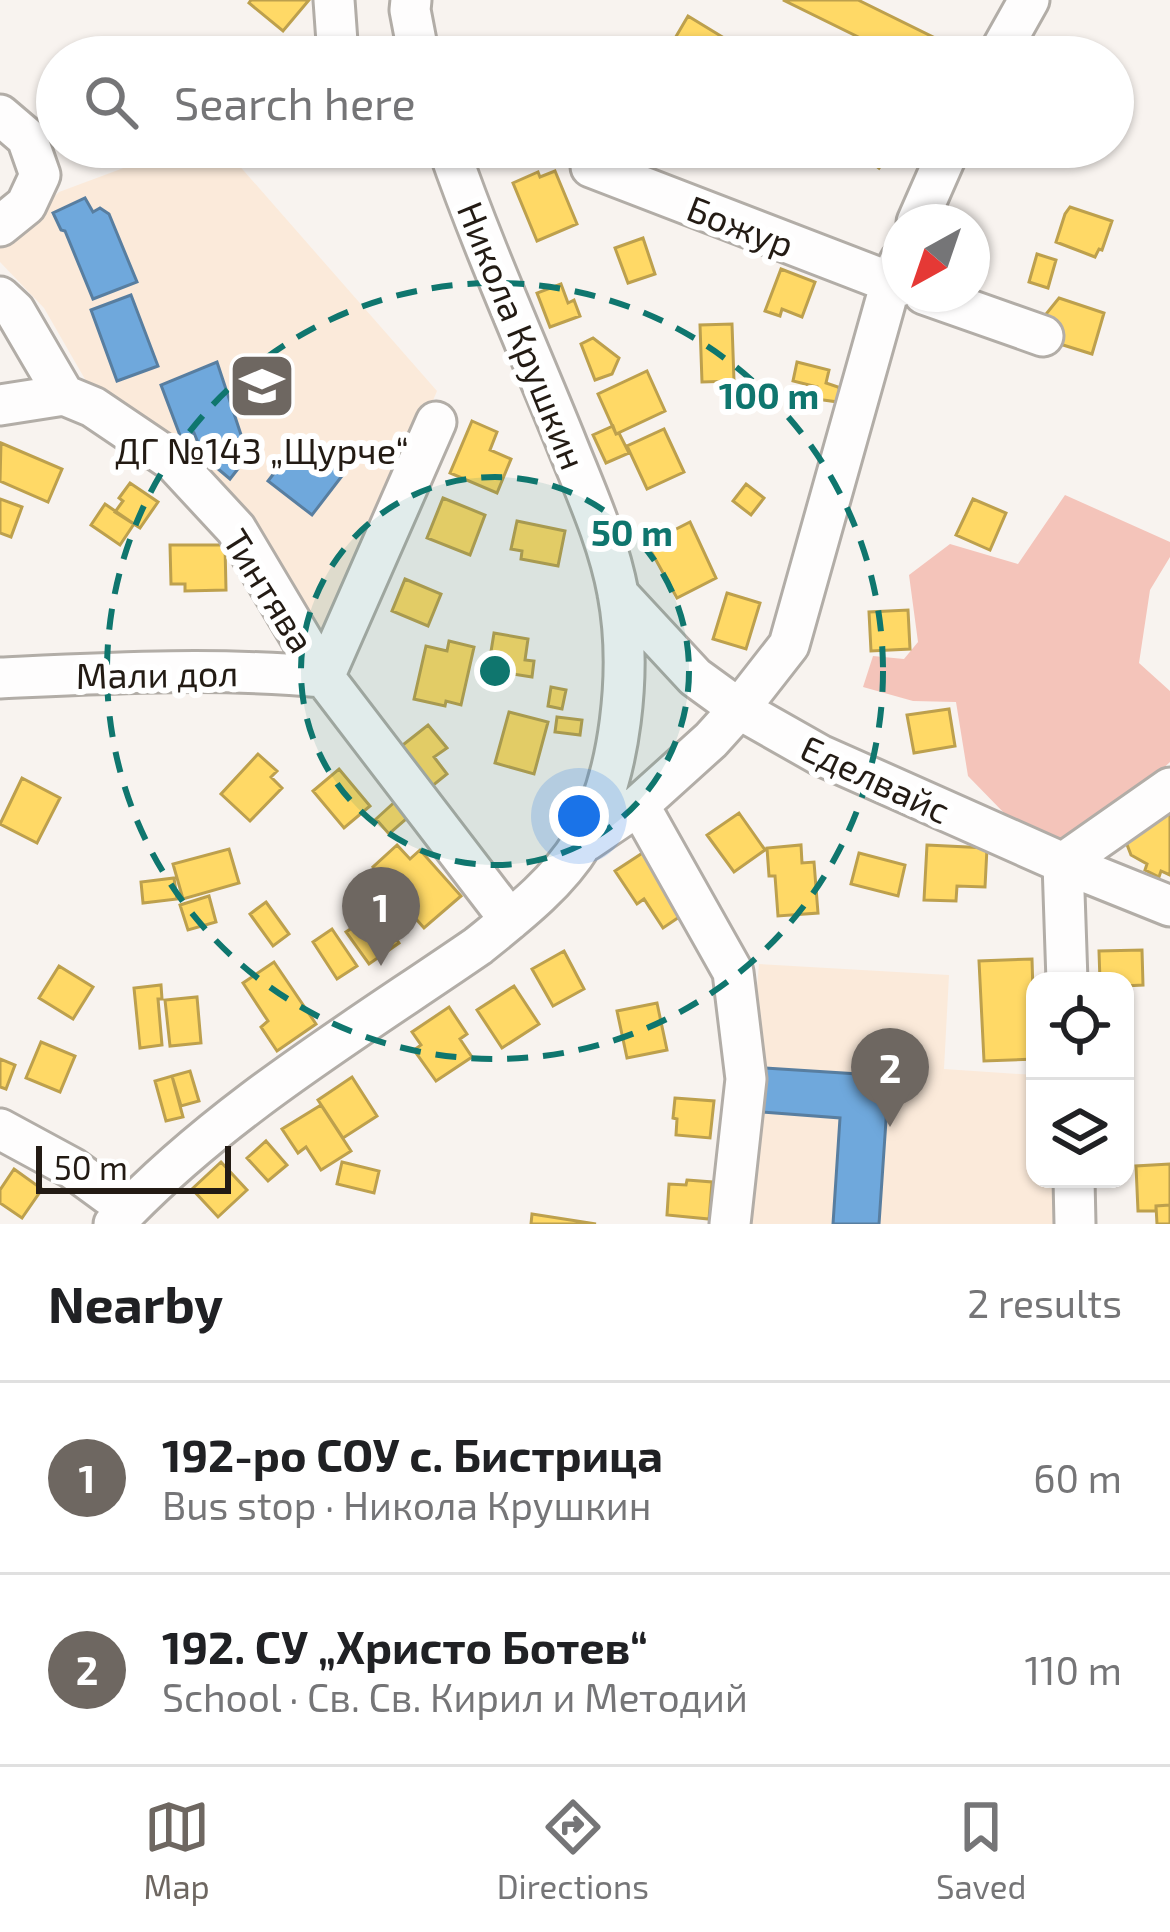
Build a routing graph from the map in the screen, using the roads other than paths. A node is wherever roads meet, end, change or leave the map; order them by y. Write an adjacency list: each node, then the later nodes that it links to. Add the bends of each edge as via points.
1 (334, 0): 4 (street)
2 (411, 0): 5 (street)
3 (1029, 0): 6 (street)
4 (337, 36)
5 (415, 36)
6 (1009, 36)
7 (0, 115): 8 (street, via 27,138)
8 (36, 164)
9 (37, 168): 14 (street, via 26,205)
10 (449, 168): 23 (street, Никола Крушкин, via 598,524)
11 (595, 168): 15 (street, Божур)
12 (941, 168): 13 (street)
13 (925, 204)
14 (0, 226)
15 (882, 273)
16 (0, 297): 20 (street)
17 (894, 312): 26 (street, via 789,645)
18 (982, 312): 19 (street, Божур)
19 (1043, 336)
20 (64, 395): 21 (street); 25 (street, Тинтява, via 173,461 236,529)
21 (0, 405)
22 (436, 422): 25 (street)
23 (618, 594): 26 (street, Еделвайс, via 695,677); 29 (street, Никола Крушкин, via 618,735 608,789)
24 (0, 677): 25 (street, Мали дол)
25 (324, 677): 32 (street, Тинтява)
26 (739, 709): 28 (street); 30 (street, Еделвайс, via 820,755)
27 (1170, 788): 30 (street)
28 (639, 805): 29 (street); 37 (street, via 733,971 746,1079)
29 (581, 844): 32 (street, Никола Крушкин)
30 (1063, 863): 31 (street, Еделвайс); 33 (street)
31 (1170, 906)
32 (510, 920): 36 (street, Никола Крушкин, via 248,1104)
33 (1067, 972)
34 (0, 1129): 36 (street, via 72,1168)
35 (1074, 1188): 38 (street)
36 (121, 1216)
37 (730, 1224)
38 (1075, 1224)

